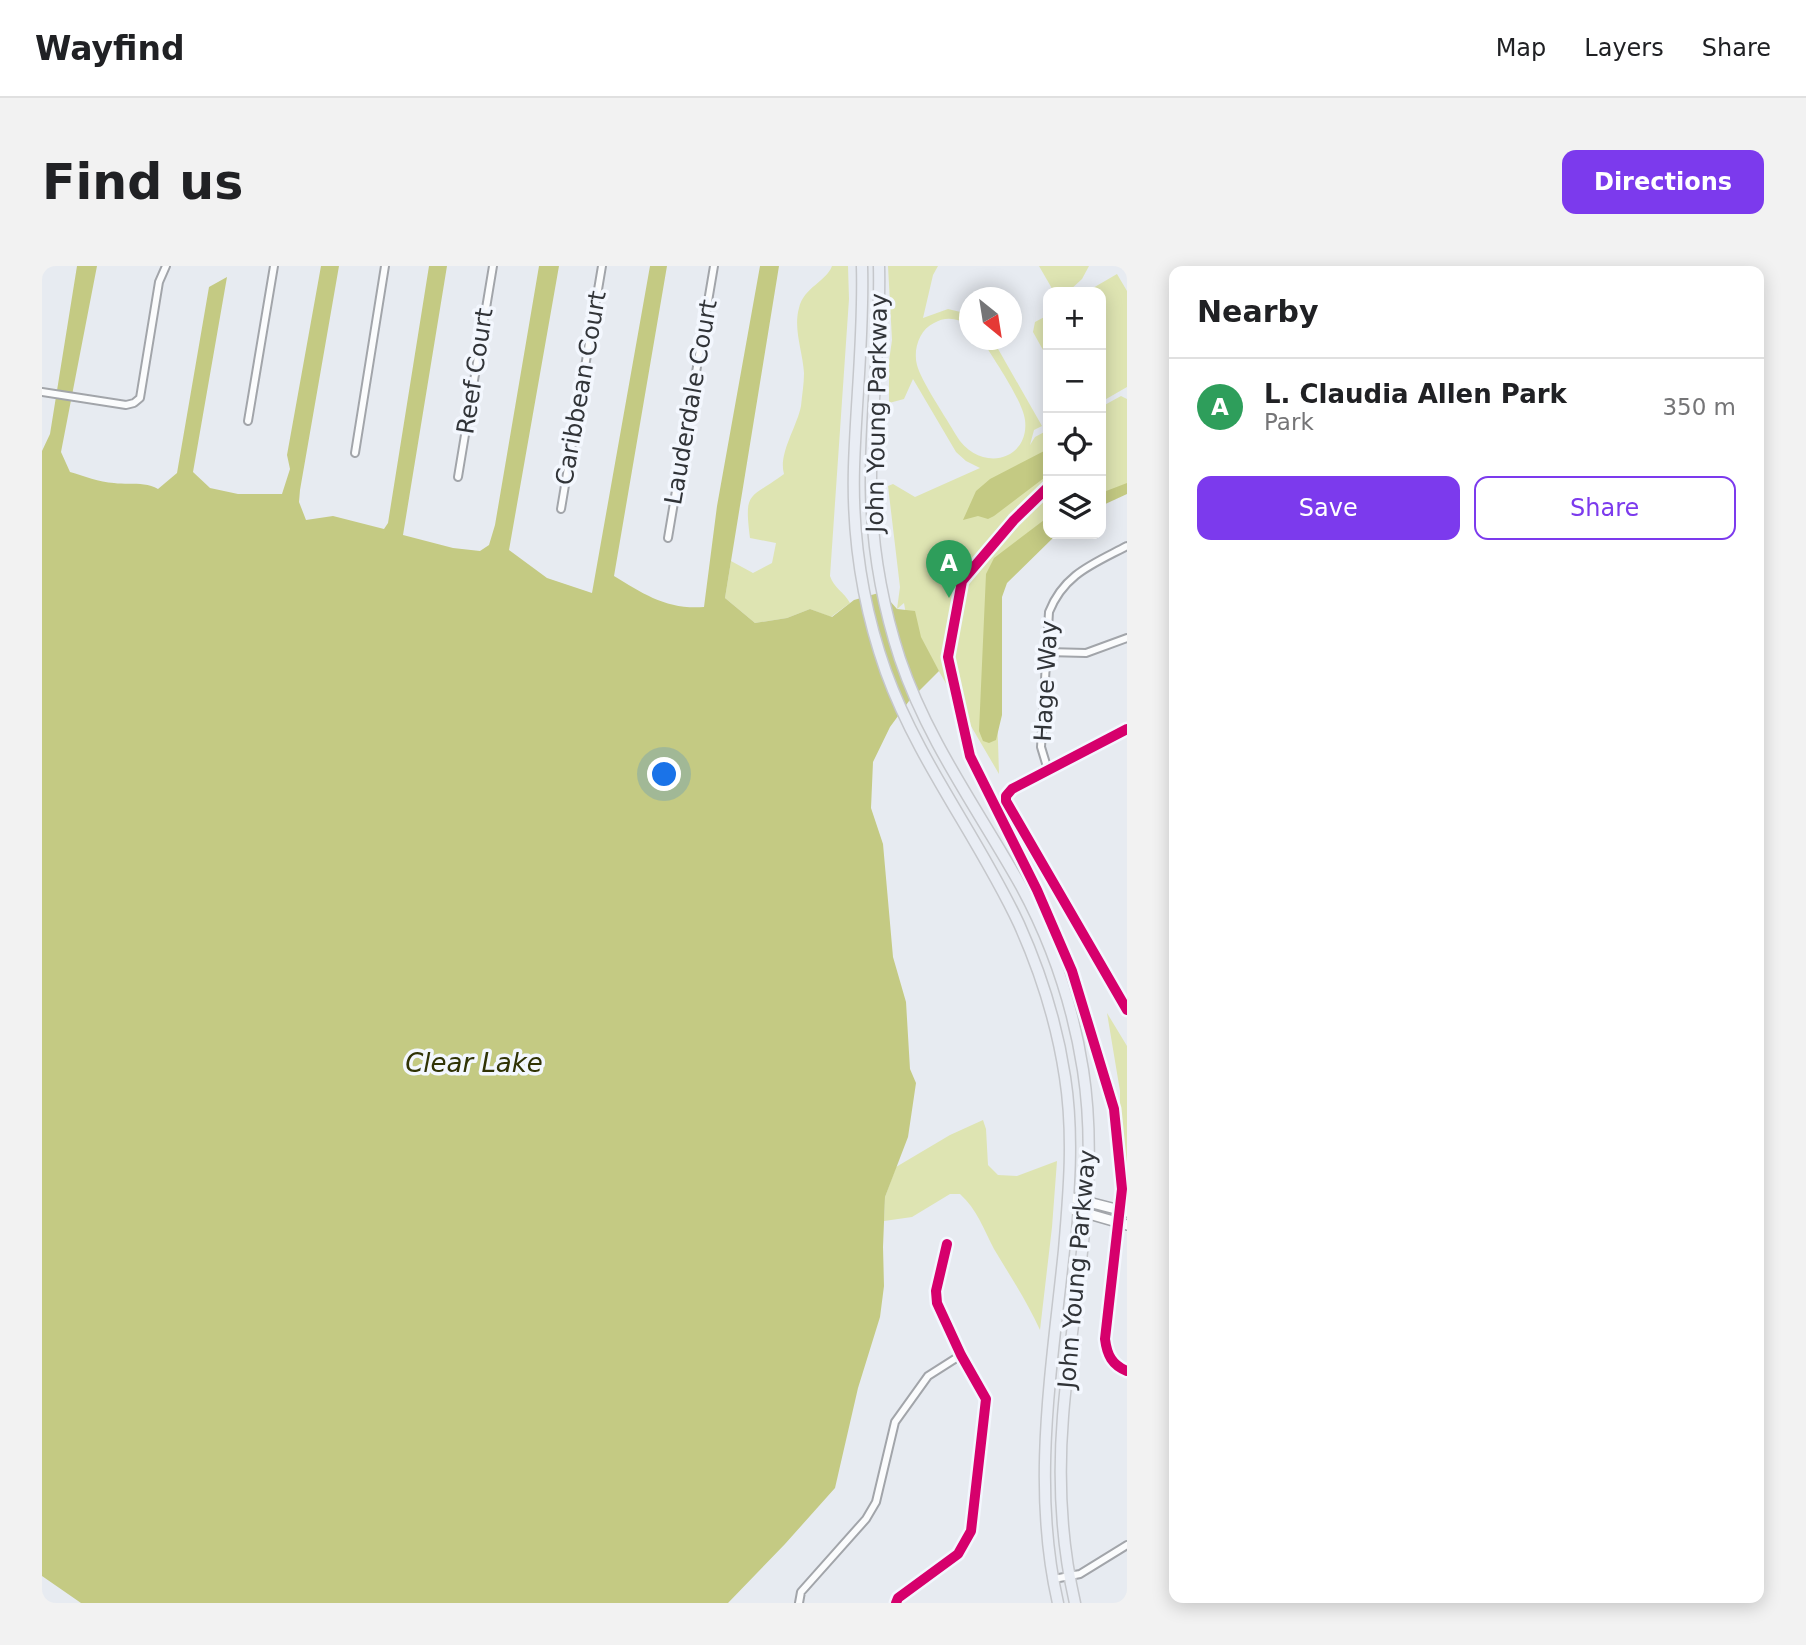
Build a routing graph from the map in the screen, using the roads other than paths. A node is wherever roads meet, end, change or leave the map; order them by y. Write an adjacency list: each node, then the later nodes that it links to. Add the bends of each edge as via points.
1 (166, 266): 9 (street, via 159,282 140,398 126,405)
2 (274, 266): 10 (street)
3 (385, 266): 11 (street)
4 (493, 266): 12 (street, Reef Court)
5 (602, 266): 13 (street, Caribbean Court)
6 (713, 266): 14 (street, Lauderdale Court)
7 (862, 266): 20 (main road, John Young Parkway, via 854,482 862,580 872,626 917,742 1009,905)
8 (879, 266): 21 (main road, John Young Parkway, via 871,475 879,577 901,661 932,735 1035,913)
9 (42, 392)
10 (248, 421)
11 (355, 453)
12 (457, 477)
13 (561, 509)
14 (668, 538)
15 (1127, 547): 17 (street, Hage Way, via 1080,572 1055,596 1049,612)
16 (1127, 638): 17 (street, via 1086,653)
17 (1047, 652): 19 (street, Hage Way, via 1041,747)
18 (1127, 729): 19 (street)
19 (1048, 770): 22 (street, via 1012,789 1006,796 1007,806)
20 (1045, 992): 21 (main road); 24 (main road, John Young Parkway, via 1068,1104)
21 (1070, 1010): 23 (main road, John Young Parkway, via 1087,1094)
22 (1127, 1010)
23 (1088, 1200): 24 (street); 25 (street); 26 (main road, John Young Parkway)
24 (1069, 1203): 26 (street); 32 (main road, John Young Parkway, via 1045,1443 1045,1506)
25 (1127, 1212)
26 (1088, 1213): 27 (street); 31 (main road, John Young Parkway, via 1062,1436)
27 (1127, 1225)
28 (947, 1244): 29 (street, via 937,1303)
29 (961, 1355): 33 (street, via 928,1376 895,1422 876,1502 801,1592); 34 (street, via 985,1399 971,1531 958,1554)
30 (1127, 1545): 31 (street)
31 (1069, 1576): 32 (street); 36 (main road, John Young Parkway)
32 (1054, 1579): 35 (main road, John Young Parkway)
33 (799, 1603)
34 (896, 1603)
35 (1058, 1603)
36 (1075, 1603)

